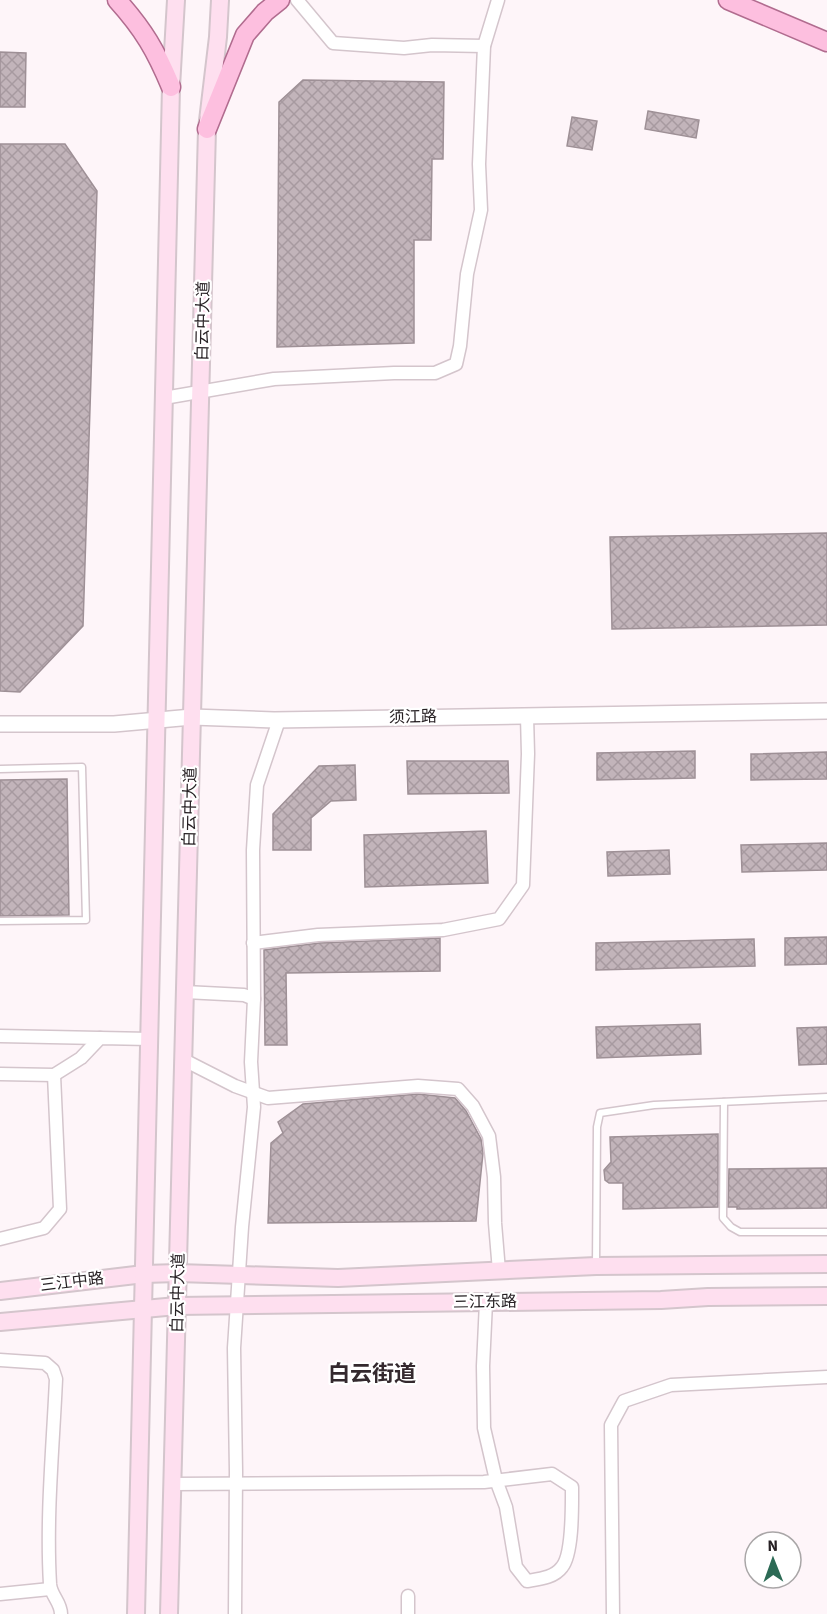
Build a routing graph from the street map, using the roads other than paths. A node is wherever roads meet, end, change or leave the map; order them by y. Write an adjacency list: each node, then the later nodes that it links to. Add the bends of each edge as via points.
1 (117, 0): 10 (main road, via 156,52)
2 (176, 0): 10 (main road, 白云中大道)
3 (220, 0): 11 (main road, 白云中大道)
4 (280, 0): 11 (main road, via 245,35)
5 (297, 0): 9 (street, via 333,43 404,48)
6 (498, 0): 9 (street)
7 (728, 0): 8 (main road)
8 (827, 42)
9 (484, 46): 12 (street, via 481,210 467,274 456,364 435,373 274,379)
10 (171, 87): 13 (main road, 白云中大道)
11 (207, 129): 12 (main road, 白云中大道)
12 (201, 391): 13 (street); 16 (main road, 白云中大道)
13 (164, 398): 17 (main road, 白云中大道)
14 (827, 711): 15 (street, 须江路)
15 (527, 716): 18 (street, 须江路); 22 (street, via 523,885 499,920 443,930 318,935)
16 (192, 717): 17 (street, 须江路); 18 (street, 须江路); 23 (main road, 白云中大道)
17 (157, 719): 19 (street, 须江路, via 114,724); 27 (main road, 白云中大道)
18 (279, 720): 22 (street, via 257,785)
19 (0, 724)
20 (0, 769): 21 (lane, via 82,767 86,920)
21 (0, 921)
22 (253, 943): 24 (street)
23 (185, 992): 24 (street); 28 (main road, 白云中大道)
24 (254, 999): 31 (street)
25 (0, 1036): 26 (street)
26 (100, 1038): 27 (street); 30 (street, via 81,1058)
27 (150, 1039): 40 (main road, 白云中大道)
28 (184, 1060): 31 (street); 39 (main road, 白云中大道)
29 (0, 1074): 30 (street)
30 (54, 1075): 35 (street, via 60,1209 44,1228)
31 (253, 1093): 38 (street, via 267,1098 418,1086 458,1089 473,1106 489,1136); 41 (street)
32 (827, 1097): 33 (lane)
33 (724, 1102): 34 (lane, via 723,1218 740,1232); 37 (lane, via 654,1105 600,1113)
34 (827, 1232)
35 (0, 1239)
36 (827, 1264): 37 (main road, 三江东路)
37 (596, 1266): 38 (main road, 三江东路)
38 (499, 1271): 41 (main road, 三江东路, via 338,1278)
39 (178, 1273): 40 (main road, 三江东路); 41 (main road, 三江东路); 46 (main road, 白云中大道)
40 (144, 1274): 42 (main road, 三江中路); 47 (main road, 白云中大道)
41 (238, 1275): 45 (street)
42 (0, 1291)
43 (827, 1296): 44 (main road, 三江东路)
44 (486, 1302): 45 (main road, 三江东路); 51 (street, via 484,1428)
45 (236, 1305): 46 (main road, 三江东路); 53 (street)
46 (177, 1306): 47 (main road, 三江东路); 52 (main road, 白云中大道)
47 (143, 1310): 48 (main road, 三江中路); 58 (main road, 白云中大道)
48 (0, 1322)
49 (0, 1360): 54 (street, via 45,1363 56,1379)
50 (827, 1377): 62 (street, via 671,1386 624,1401 611,1425)
51 (496, 1480): 51 (street, via 506,1507 516,1566 527,1581 551,1576 563,1567 569,1545 572,1487 552,1474); 53 (street)
52 (173, 1484): 53 (street); 59 (main road, 白云中大道)
53 (236, 1484): 60 (street)
54 (50, 1589): 55 (street); 57 (street, via 61,1606)
55 (0, 1594)
56 (408, 1596): 61 (street)
57 (61, 1614)
58 (136, 1614)
59 (169, 1614)
60 (235, 1614)
61 (408, 1614)
62 (613, 1614)

